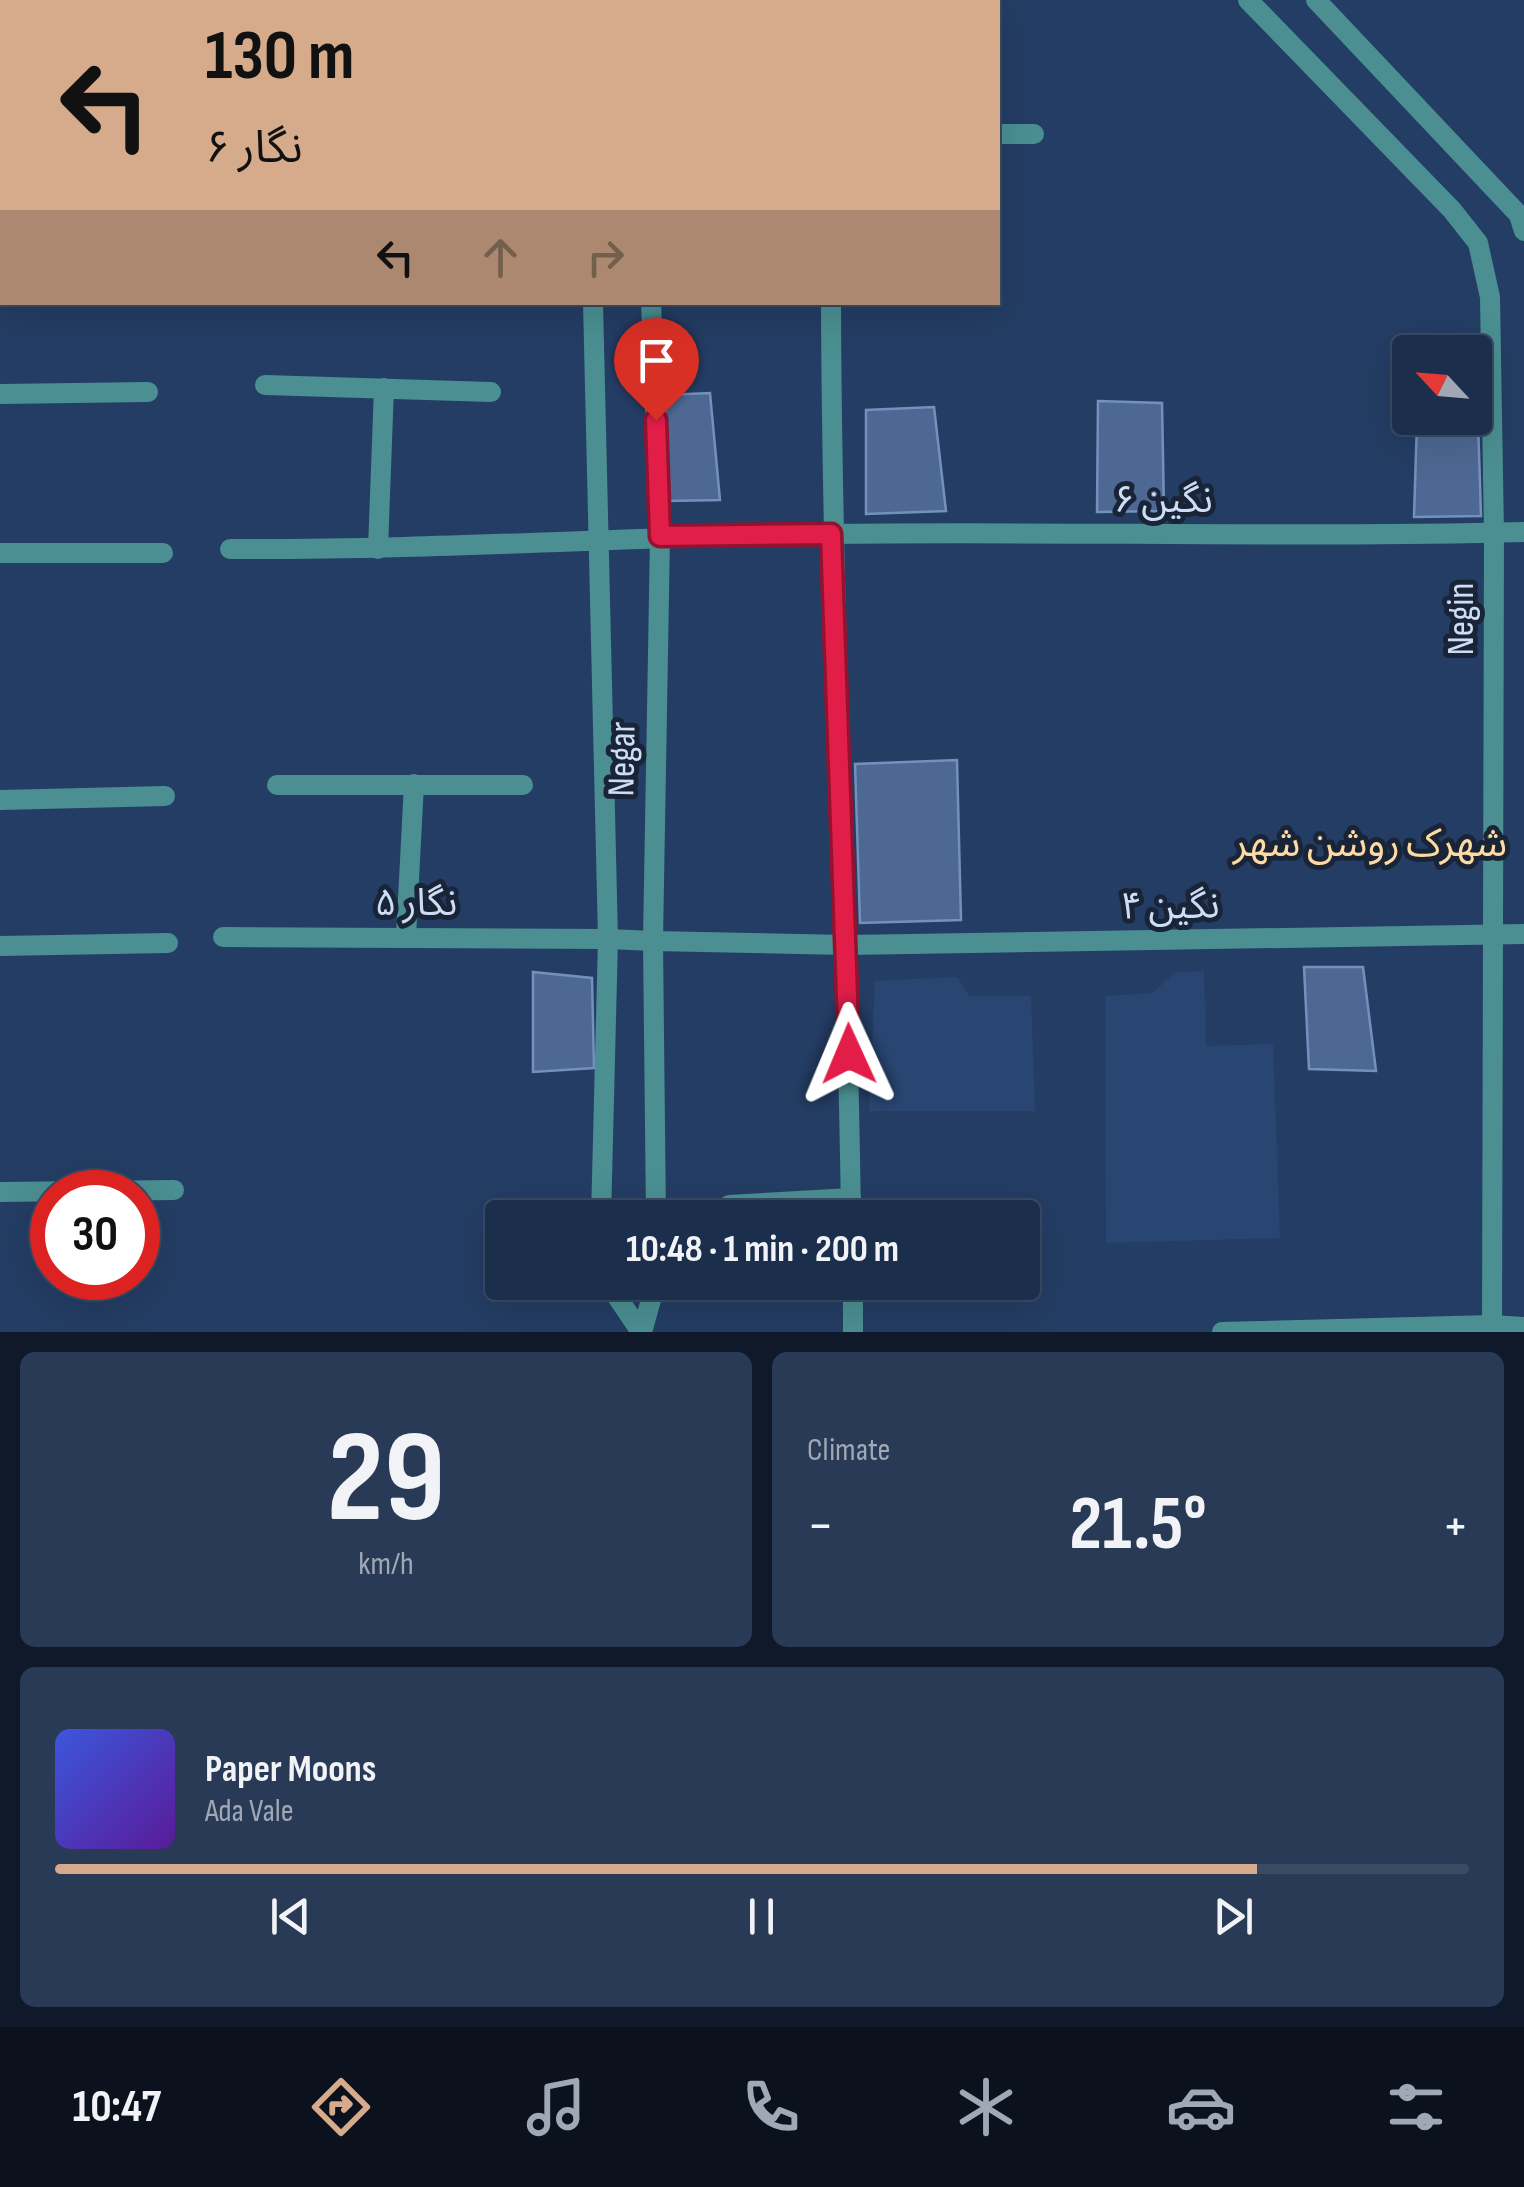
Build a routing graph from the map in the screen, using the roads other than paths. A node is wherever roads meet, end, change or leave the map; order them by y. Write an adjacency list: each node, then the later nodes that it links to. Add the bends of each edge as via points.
1 (1248, 0): 15 (street, Negin, via 1478,243 1490,297)
2 (1316, 0): 5 (street, via 1520,215)
3 (1000, 134): 4 (street)
4 (1034, 134)
5 (1524, 231)
6 (593, 305): 18 (street, Negar)
7 (651, 305): 17 (street, Negar)
8 (831, 305): 16 (street)
9 (265, 385): 10 (street)
10 (384, 388): 12 (street); 20 (street)
11 (148, 392): 13 (street)
12 (492, 392)
13 (0, 394)
14 (1524, 532): 15 (street, نگین ۶)
15 (1494, 533): 16 (street, نگین ۶); 28 (street, Negin)
16 (831, 534): 17 (street, نگین ۶); 36 (street)
17 (660, 536): 18 (street, نگین ۶); 33 (street, Negar)
18 (599, 540): 20 (street, نگین ۶); 32 (street, Negar)
19 (230, 549): 20 (street, نگین ۶)
20 (378, 550)
21 (0, 553): 22 (street)
22 (163, 553)
23 (414, 784): 24 (street); 25 (street); 30 (street)
24 (277, 785)
25 (522, 785)
26 (165, 796): 27 (street)
27 (0, 800)
28 (1495, 934): 29 (street, نگین ۴); 36 (street, نگین ۴); 46 (street, Negin)
29 (1524, 934)
30 (406, 937): 31 (street, نگار ۵); 32 (street, نگار ۵)
31 (223, 938)
32 (608, 939): 33 (street, نگار ۵); 39 (street, Negar)
33 (653, 941): 36 (street, نگین ۴); 40 (street, Negar)
34 (168, 944): 35 (street)
35 (0, 946)
36 (847, 946): 41 (street)
37 (174, 1190): 38 (street)
38 (0, 1192)
39 (602, 1200)
40 (656, 1200)
41 (851, 1200)
42 (619, 1300): 47 (street)
43 (651, 1300): 47 (street)
44 (852, 1300): 48 (street)
45 (1524, 1326): 46 (street)
46 (1492, 1328): 49 (street)
47 (641, 1332)
48 (853, 1332)
49 (1222, 1332)

